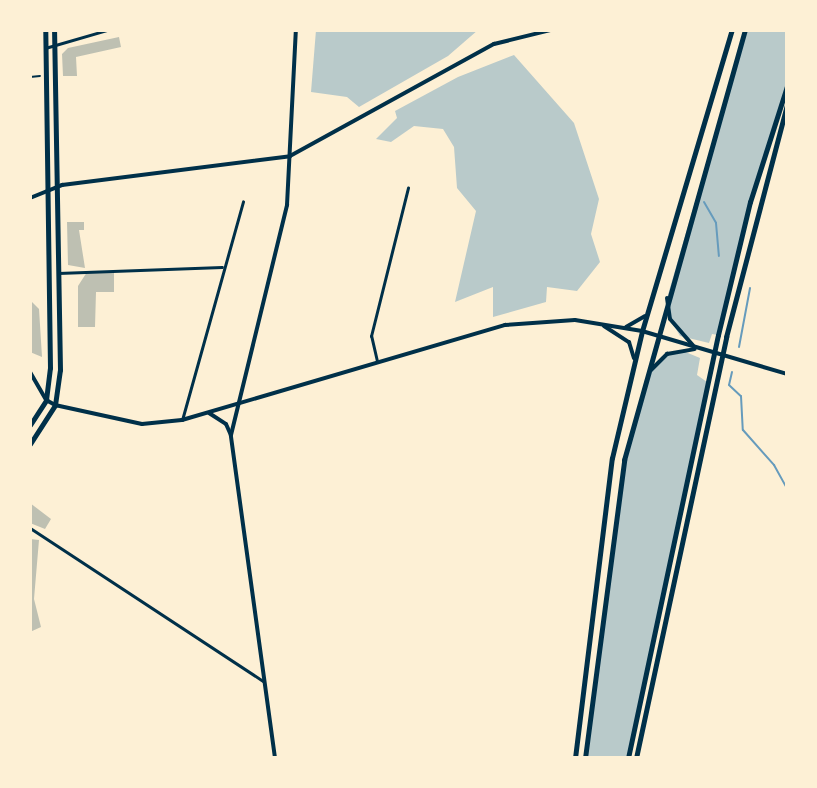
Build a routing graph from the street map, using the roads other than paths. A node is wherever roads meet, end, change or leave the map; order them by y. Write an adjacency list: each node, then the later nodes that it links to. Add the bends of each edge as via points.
1 (45, 30): 9 (main road)
2 (54, 30): 8 (main road)
3 (107, 30): 8 (street)
4 (296, 30): 14 (main road)
5 (551, 30): 14 (main road, via 494,44)
6 (732, 30): 25 (main road)
7 (745, 30): 22 (main road)
8 (54, 44): 9 (street); 15 (main road)
9 (45, 48): 17 (main road)
10 (40, 76): 11 (street)
11 (30, 77)
12 (787, 86): 49 (main road, via 750,202 718,335)
13 (787, 105): 50 (main road, via 715,384)
14 (290, 156): 15 (main road); 37 (main road, via 279,254)
15 (57, 186): 17 (main road); 21 (main road)
16 (408, 188): 31 (street, via 371,336)
17 (46, 190): 18 (main road); 23 (main road)
18 (30, 198)
19 (243, 201): 20 (street)
20 (223, 267): 21 (street); 40 (street)
21 (58, 273): 24 (main road)
22 (667, 298): 29 (main road); 30 (main road, via 680,336)
23 (48, 308): 24 (main road); 36 (main road)
24 (59, 308): 38 (main road)
25 (647, 314): 27 (main road); 28 (main road)
26 (598, 323): 27 (main road); 31 (main road, via 532,321); 32 (main road, via 627,339)
27 (625, 327): 28 (main road)
28 (642, 331): 29 (main road); 32 (main road)
29 (656, 336): 30 (main road); 35 (main road)
30 (699, 349): 34 (main road); 35 (main road, via 667,354)
31 (377, 361): 37 (main road)
32 (635, 361): 47 (main road, via 612,458)
33 (30, 372): 36 (main road)
34 (787, 374)
35 (645, 379): 48 (main road, via 624,460)
36 (46, 400): 38 (main road); 41 (main road)
37 (240, 400): 39 (main road); 42 (main road)
38 (55, 405): 40 (main road, via 142,424); 43 (main road)
39 (206, 412): 40 (main road); 42 (main road, via 217,415)
40 (182, 420)
41 (30, 425)
42 (231, 435): 45 (main road)
43 (30, 444)
44 (30, 528): 45 (street)
45 (263, 681): 46 (main road)
46 (275, 758)
47 (575, 758)
48 (585, 758)
49 (628, 758)
50 (636, 758)

